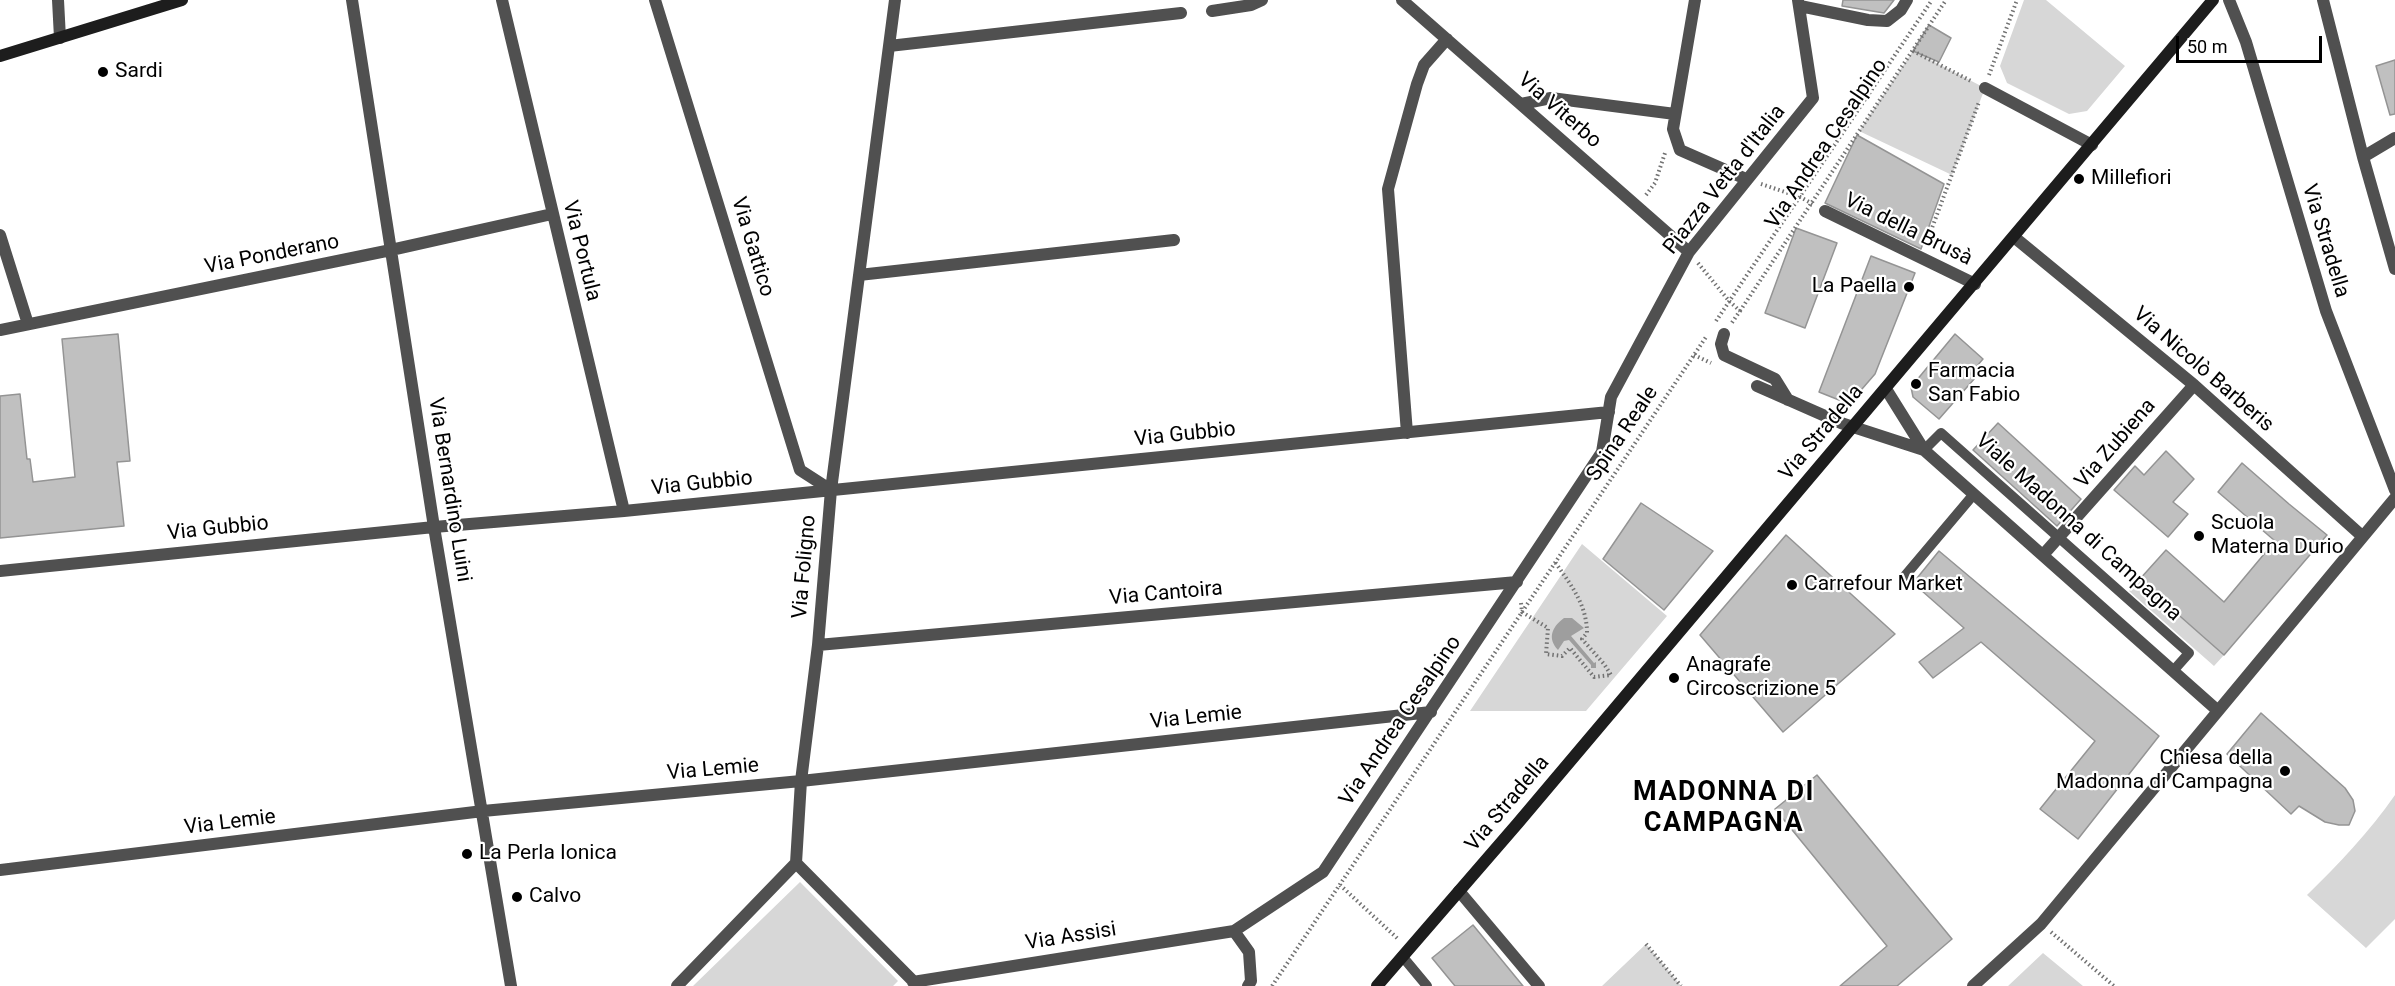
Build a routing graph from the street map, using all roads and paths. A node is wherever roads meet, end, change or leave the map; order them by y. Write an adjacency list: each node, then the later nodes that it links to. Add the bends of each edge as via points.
1 (58, 0): 20 (street)
2 (182, 0): 20 (street)
3 (352, 0): 41 (street, Via Bernardino Luini)
4 (502, 0): 37 (street, Via Portula)
5 (654, 0): 61 (street, Via Gattico, via 800,470)
6 (896, 0): 22 (street, Via Foligno)
7 (1262, 0): 18 (street)
8 (1402, 0): 21 (street, Via Viterbo)
9 (1695, 0): 27 (street)
10 (1907, 0): 17 (street, via 1887,21)
11 (1932, 0): 33 (path, Spina Reale)
12 (1946, 0): 23 (path, Via Andrea Cesalpino)
13 (2017, 0): 25 (path)
14 (2214, 0): 30 (street, Via Stradella)
15 (2229, 0): 62 (street, Via Stradella, via 2246,42 2326,311)
16 (2323, 0): 31 (street)
17 (1799, 3): 32 (street, Piazza Vetta d'Italia, via 1813,98)
18 (1212, 11)
19 (1181, 13): 22 (street)
20 (60, 38): 24 (street)
21 (1447, 39): 26 (street, Via Viterbo); 58 (street, via 1424,65 1388,189)
22 (889, 46): 45 (street, Via Foligno)
23 (1913, 51): 25 (path); 34 (path, Via Andrea Cesalpino)
24 (0, 56)
25 (1985, 87): 30 (street); 43 (path)
26 (1521, 104): 27 (street, via 1551,98); 35 (street, Via Viterbo)
27 (1675, 114): 28 (street)
28 (1673, 129): 32 (street, via 1680,150); 35 (path, via 1655,183)
29 (2395, 138): 31 (street)
30 (2092, 145): 39 (street, Via Stradella)
31 (2363, 157): 44 (street)
32 (1746, 180): 33 (path); 42 (street, Piazza Vetta d'Italia)
33 (1800, 197): 34 (path); 47 (path, Spina Reale)
34 (1810, 203): 36 (path); 48 (path, Via Andrea Cesalpino)
35 (1638, 207): 42 (street, Via Viterbo)
36 (1825, 211): 43 (street, Via della Brusà)
37 (552, 214): 41 (street, Via Ponderano); 65 (street, Via Portula)
38 (0, 236): 49 (street)
39 (2014, 237): 46 (street, Via Stradella); 52 (street, Via Nicolò Barberis)
40 (1174, 240): 45 (street)
41 (391, 250): 49 (street, Via Ponderano); 66 (street, Via Bernardino Luini)
42 (1689, 252): 47 (path); 56 (street, Piazza Vetta d'Italia, via 1611,397)
43 (1921, 257): 46 (street, Via della Brusà)
44 (2395, 269)
45 (859, 274): 61 (street, Via Foligno)
46 (1974, 284): 54 (street, Via Stradella)
47 (1729, 301): 48 (path); 70 (path, Spina Reale)
48 (1740, 311): 51 (path, Via Andrea Cesalpino)
49 (28, 324): 50 (street, Via Ponderano)
50 (0, 330)
51 (1724, 334): 55 (street, via 1724,355 1775,379)
52 (2194, 385): 67 (street, Via Nicolò Barberis); 68 (street, Via Zubiena)
53 (1757, 386): 55 (street)
54 (1886, 388): 57 (street, Via Stradella); 59 (street, Viale Madonna di Campagna)
55 (1788, 400): 57 (street)
56 (1609, 412): 58 (street, Via Gubbio); 60 (street, Piazza Vetta d'Italia)
57 (1852, 427): 59 (street, Viale Madonna di Campagna); 85 (street, Via Stradella)
58 (1407, 433): 61 (street, Via Gubbio)
59 (1924, 450): 63 (street, Viale Madonna di Campagna); 68 (lane, Viale Madonna di Campagna, via 1941,433)
60 (1602, 452): 73 (street, Via Andrea Cesalpino)
61 (831, 490): 65 (street, Via Gubbio); 75 (street, Via Foligno)
62 (2395, 490)
63 (1974, 494): 69 (street, Viale Madonna di Campagna); 72 (lane)
64 (2395, 498): 67 (street)
65 (624, 512): 66 (street, Via Gubbio)
66 (434, 527): 71 (street, Via Gubbio); 80 (street, Via Bernardino Luini)
67 (2362, 536): 77 (street)
68 (2058, 538): 69 (street, Via Zubiena); 76 (lane, Viale Madonna di Campagna, via 2189,653)
69 (2043, 555): 76 (street, Viale Madonna di Campagna)
70 (1555, 562): 74 (path, Spina Reale); 74 (path, via 1577,593 1587,617 1587,633 1582,639 1611,675 1594,677 1570,648 1562,656 1546,654 1548,628)
71 (0, 571)
72 (1904, 578)
73 (1517, 582): 74 (path); 75 (street, Via Cantoira); 78 (street, Via Andrea Cesalpino)
74 (1522, 612): 84 (path, Spina Reale)
75 (818, 645): 79 (street, Via Foligno)
76 (2173, 671): 77 (street, Viale Madonna di Campagna)
77 (2217, 710): 86 (street)
78 (1431, 712): 79 (street, Via Lemie); 83 (street, Via Andrea Cesalpino)
79 (801, 781): 80 (street, Via Lemie); 81 (street, Via Foligno)
80 (483, 811): 82 (street, Via Lemie); 91 (street, Via Bernardino Luini)
81 (796, 863): 90 (street); 92 (street)
82 (0, 870)
83 (1323, 872): 84 (path); 87 (street, Via Andrea Cesalpino)
84 (1339, 885): 89 (path); 94 (path, Spina Reale)
85 (1459, 891): 89 (street, Via Stradella); 97 (street)
86 (2041, 924): 99 (street); 100 (path)
87 (1234, 931): 90 (street, Via Assisi); 93 (street, via 1249,952)
88 (1647, 944): 98 (path)
89 (1406, 952): 95 (street, Via Stradella); 96 (lane)
90 (914, 985)
91 (511, 986)
92 (677, 986)
93 (1248, 986)
94 (1272, 986)
95 (1377, 986)
96 (1427, 986)
97 (1539, 986)
98 (1680, 986)
99 (1972, 986)
100 (2114, 986)

